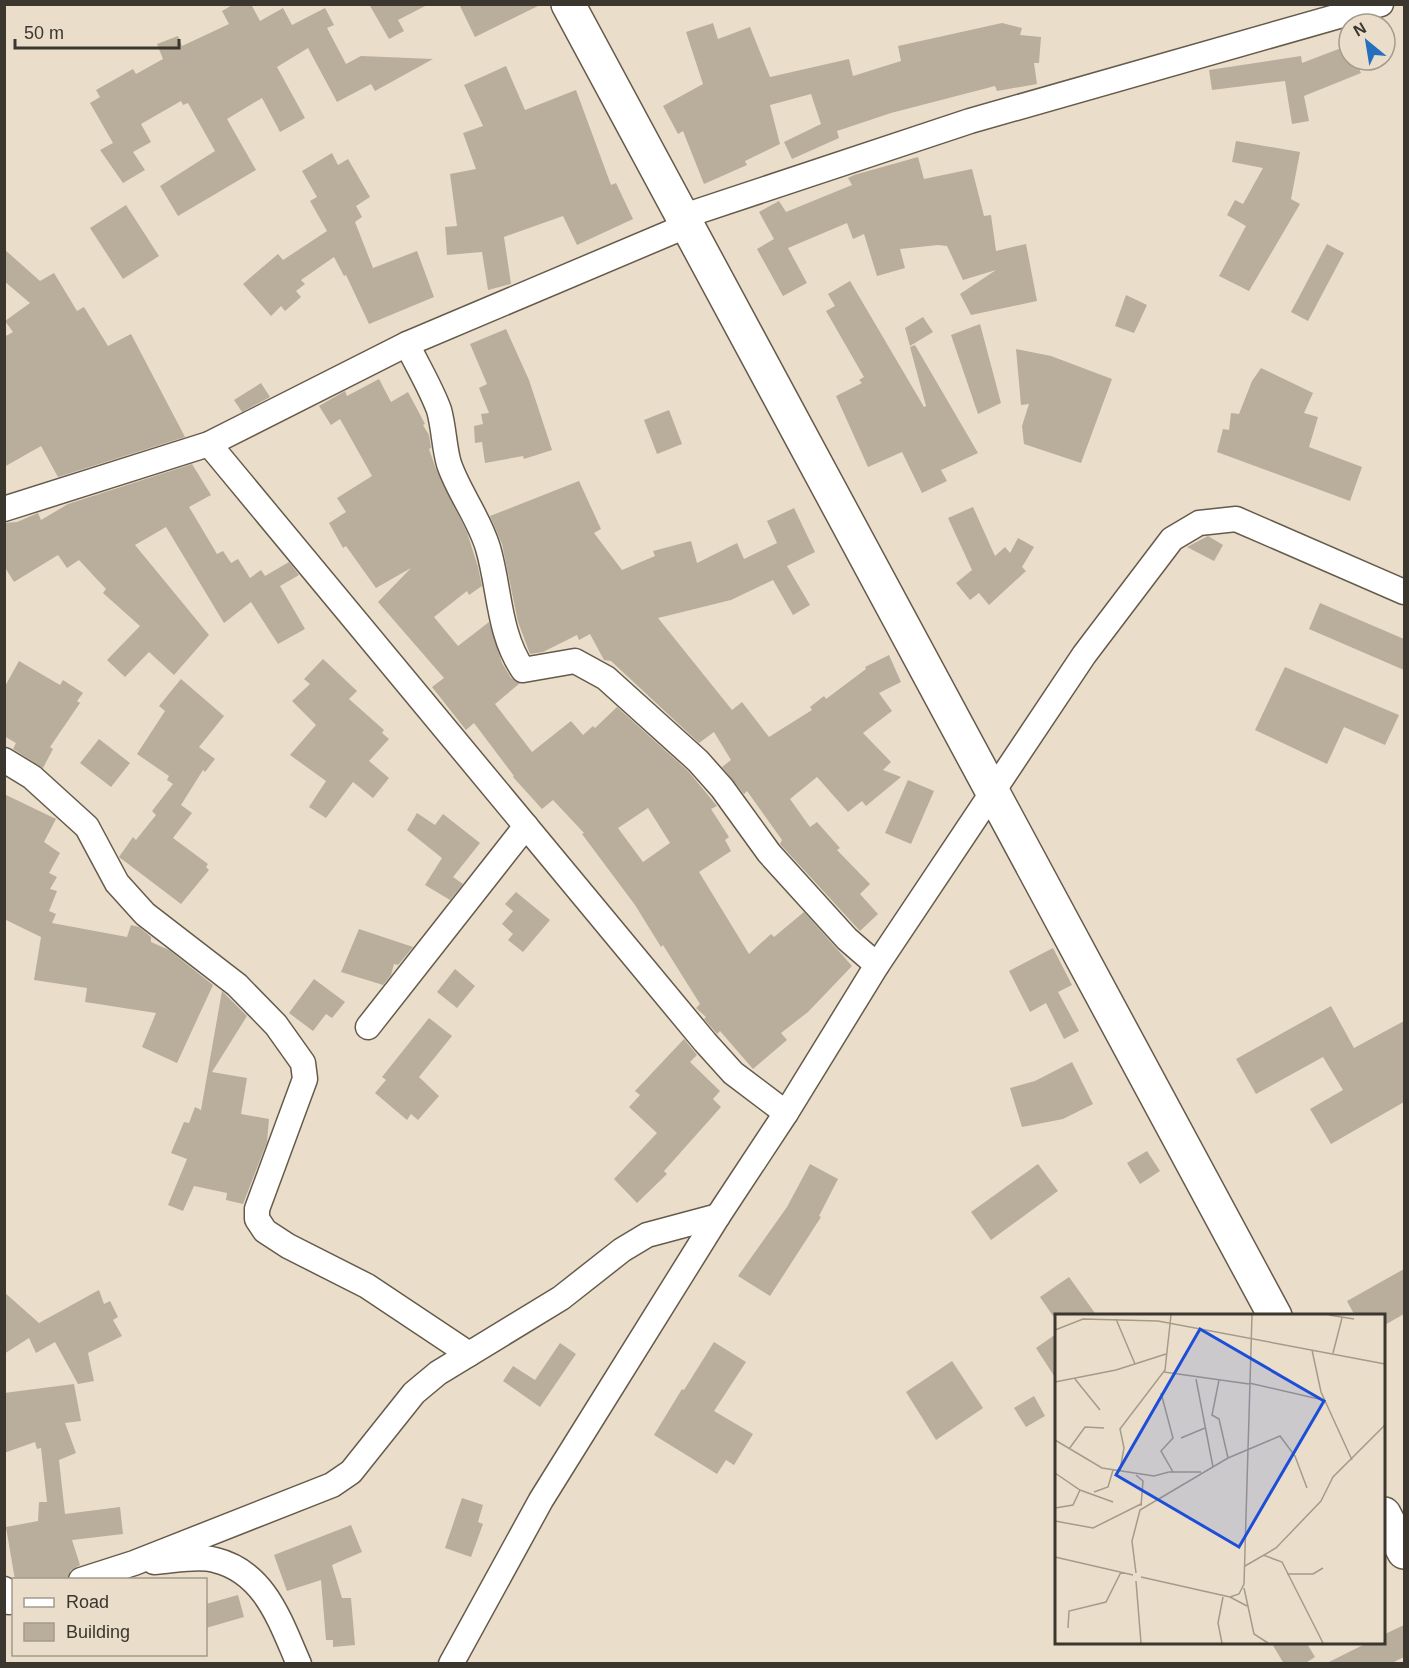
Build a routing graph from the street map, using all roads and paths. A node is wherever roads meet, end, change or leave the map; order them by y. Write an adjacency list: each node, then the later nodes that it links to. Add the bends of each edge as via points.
1 (568, 4): 3 (street)
2 (1381, 4): 3 (street, via 970,121)
3 (684, 222): 4 (street); 9 (street)
4 (407, 344): 5 (street); 11 (street, via 438,410 449,464 487,544 499,587 502,622 523,670 575,662 606,678 698,762 769,854 847,939)
5 (209, 444): 6 (street); 10 (street)
6 (4, 509)
7 (1404, 592): 9 (street, via 1236,519 1199,523 1172,540 1147,569 1083,655)
8 (4, 759): 16 (street, via 32,777 87,827 117,883 145,914 237,985 276,1025 303,1063 304,1079 257,1209 257,1220 265,1231 367,1286)
9 (993, 794): 11 (street); 15 (street)
10 (526, 826): 12 (street); 13 (street, via 712,1050 733,1073)
11 (877, 965): 13 (street)
12 (368, 1027)
13 (786, 1113): 14 (street)
14 (718, 1216): 16 (street, via 647,1235 561,1298); 22 (street, via 541,1500)
15 (1274, 1314)
16 (469, 1354): 19 (street, via 414,1393 368,1454 332,1485)
17 (1385, 1518): 18 (street)
18 (1404, 1552)
19 (134, 1563): 20 (street); 21 (street, via 213,1559 240,1569 260,1586)
20 (87, 1578)
21 (299, 1664)
22 (451, 1664)

